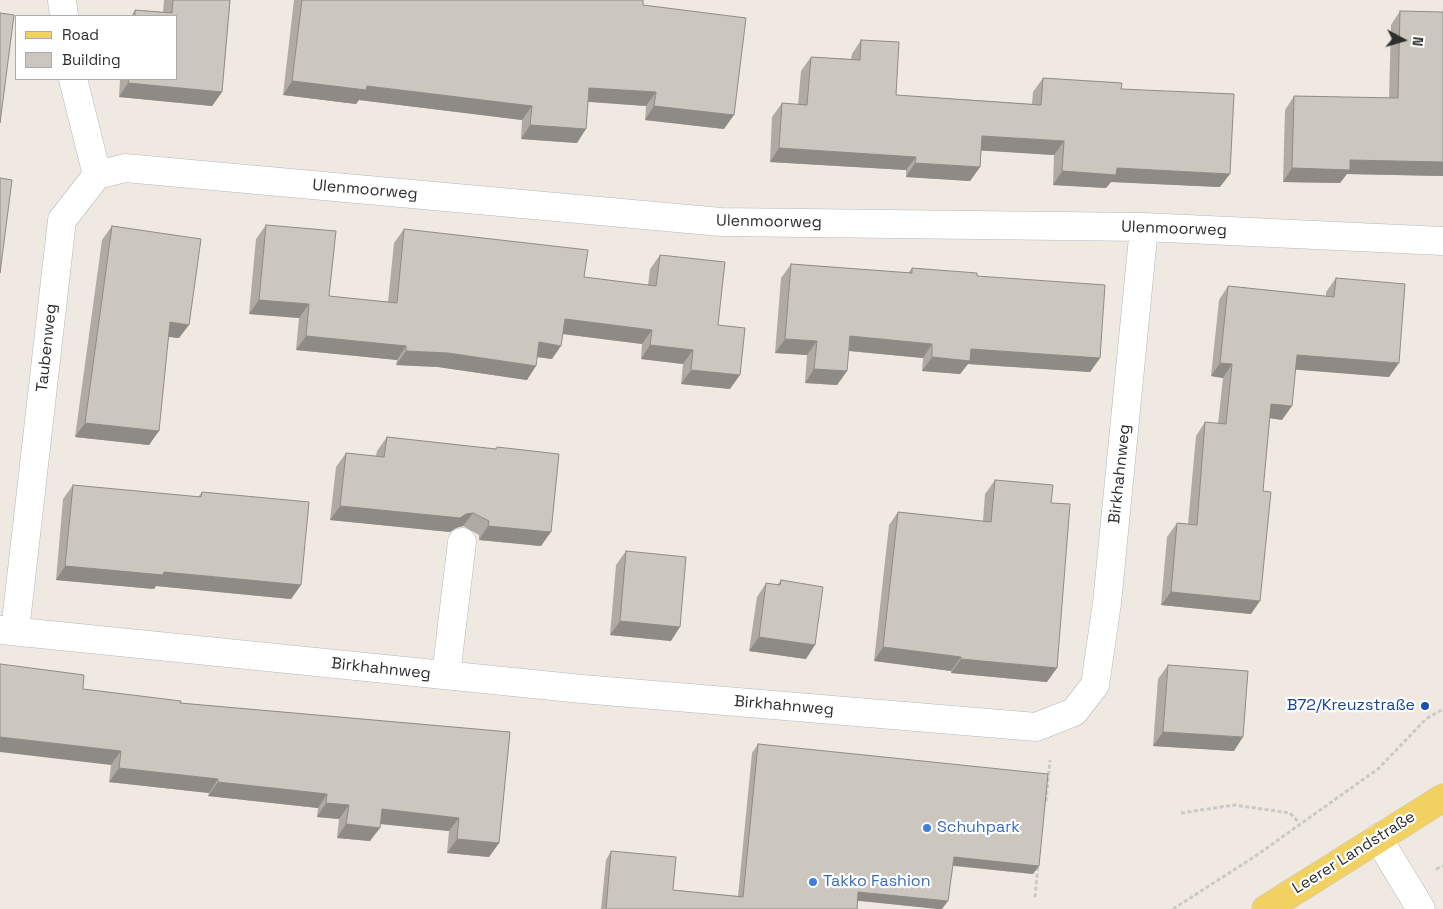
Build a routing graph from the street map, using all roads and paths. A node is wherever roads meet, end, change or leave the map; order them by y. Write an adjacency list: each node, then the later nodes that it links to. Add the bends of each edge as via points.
1 (62, 0): 2 (street)
2 (64, 15)
3 (73, 80): 4 (street)
4 (98, 175): 5 (street, Ulenmoorweg, via 125,168 721,222); 8 (street, Taubenweg, via 62,220)
5 (1144, 227): 6 (street, Ulenmoorweg); 11 (street, Birkhahnweg, via 1107,603 1095,685 1074,712)
6 (1443, 241)
7 (462, 542): 9 (street)
8 (8, 631): 9 (street, Birkhahnweg)
9 (446, 676): 11 (street, Birkhahnweg, via 1036,727)
10 (1443, 709): 15 (path, via 1426,719 1378,769)
11 (1055, 720): 13 (path)
12 (1443, 798): 16 (main road, Leerer Landstraße)
13 (1044, 811)
14 (1181, 813): 15 (path, via 1234,805 1290,813)
15 (1299, 823): 19 (path, via 1254,857)
16 (1378, 838): 20 (main road, Leerer Landstraße); 21 (street)
17 (1039, 859): 18 (path)
18 (1035, 897)
19 (1173, 909)
20 (1266, 909)
21 (1421, 909)

